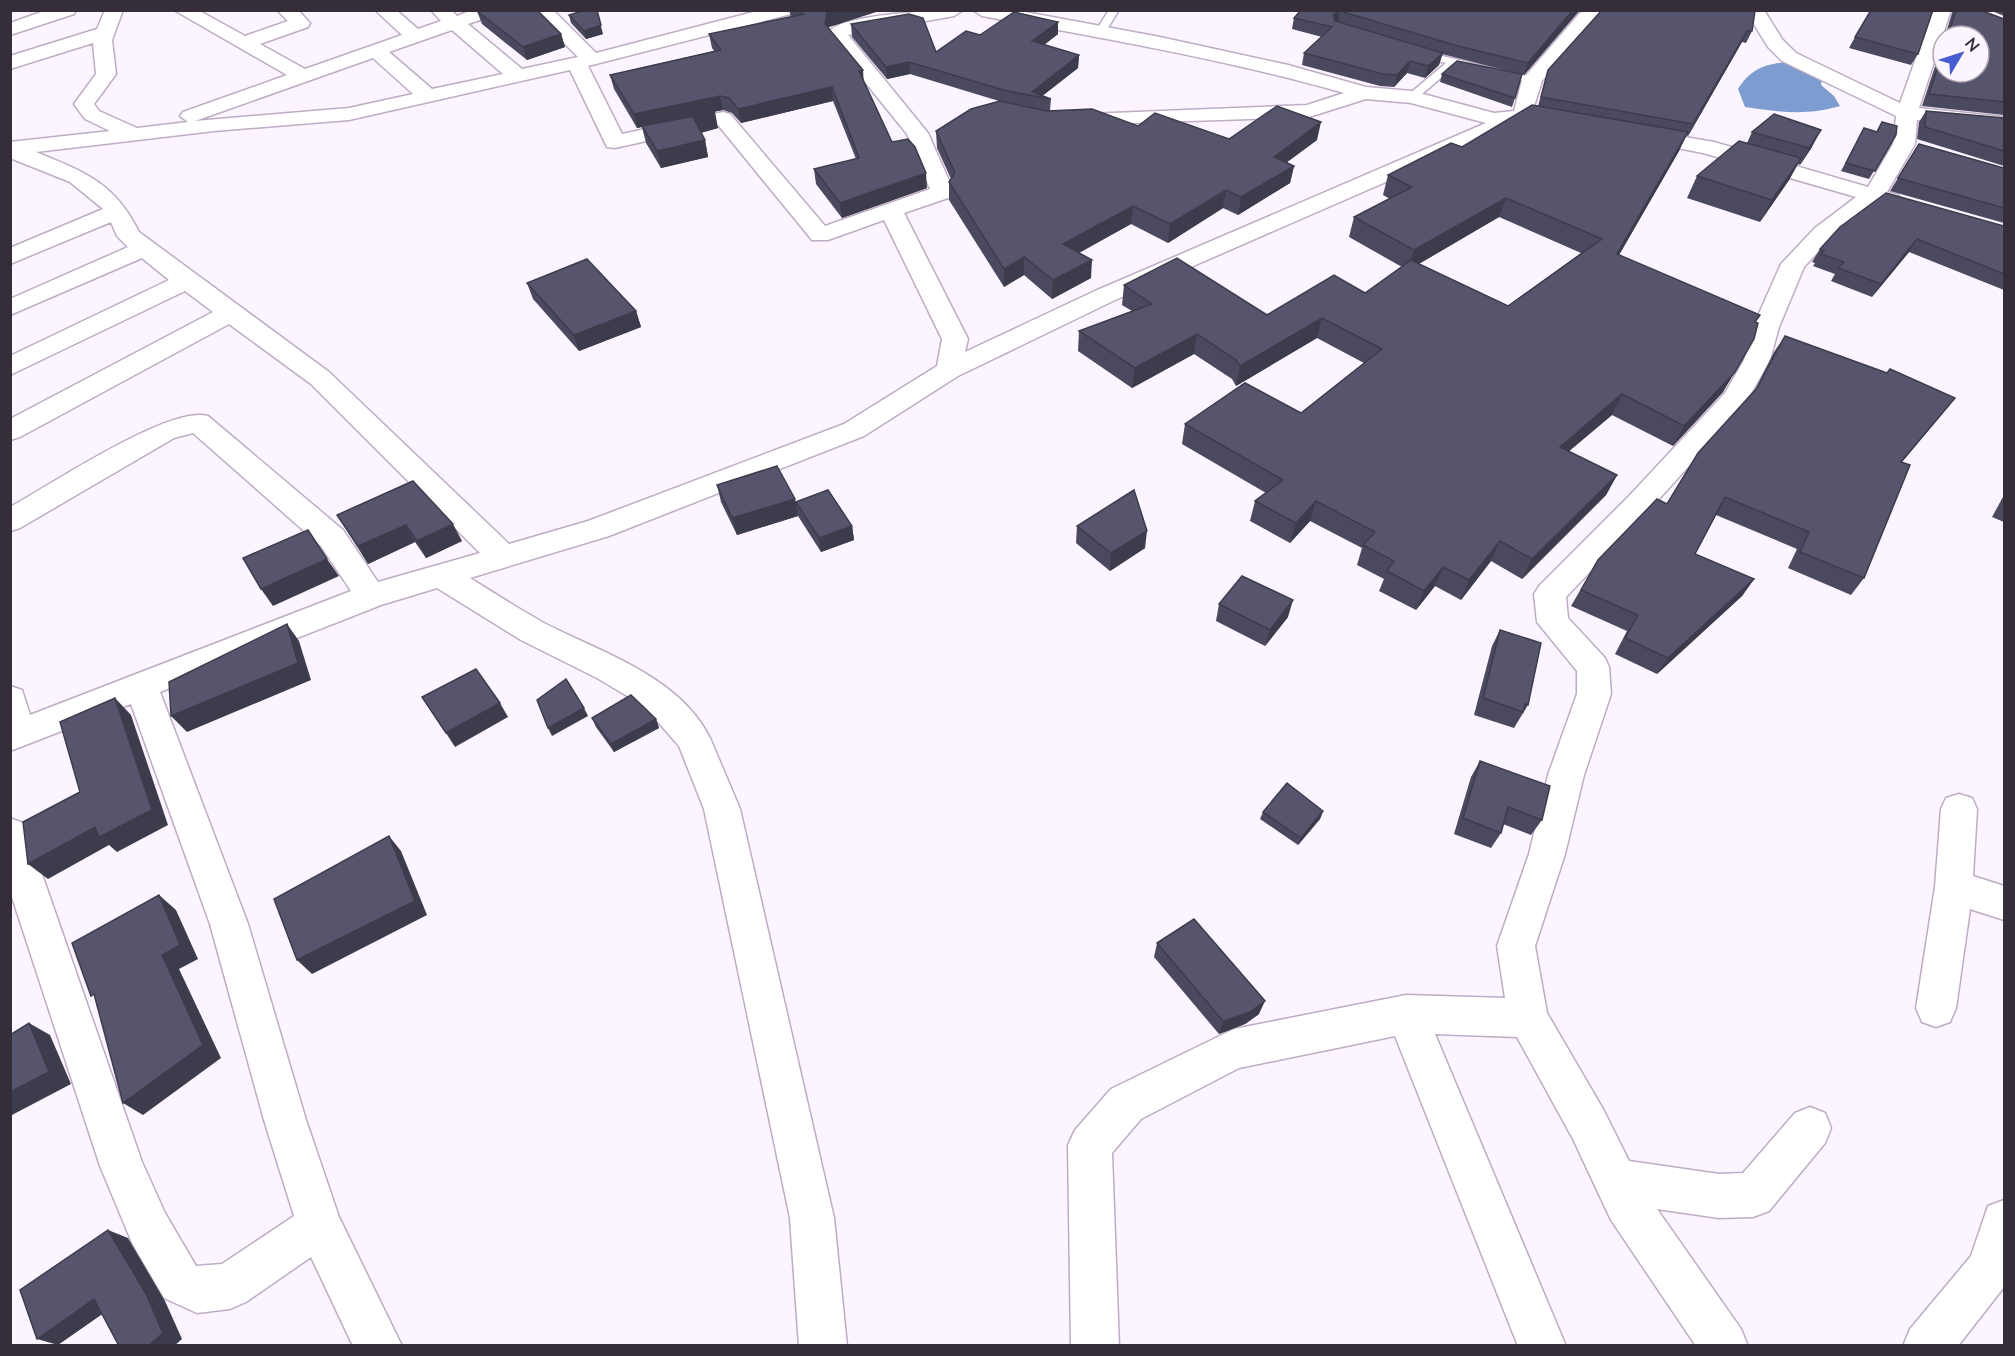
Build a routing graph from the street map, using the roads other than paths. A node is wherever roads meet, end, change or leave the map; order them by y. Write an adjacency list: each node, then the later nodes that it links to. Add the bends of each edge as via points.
1 (67, 10): 16 (street)
2 (114, 10): 17 (street)
3 (183, 10): 20 (street)
4 (286, 10): 20 (street, via 301,23)
5 (384, 10): 19 (street)
6 (490, 10): 15 (street)
7 (784, 10): 23 (street)
8 (954, 10): 43 (street, via 838,32 927,130 943,192)
9 (982, 10): 18 (street)
10 (1114, 10): 18 (lane)
11 (1596, 10): 28 (street)
12 (1754, 10): 32 (street, via 1789,57)
13 (1942, 10): 32 (street)
14 (550, 14): 23 (street)
15 (446, 16): 19 (street); 26 (street)
16 (10, 29)
17 (107, 32): 24 (street); 37 (street, via 102,40 106,74 84,104 92,115)
18 (1100, 32): 29 (street, via 1288,71)
19 (414, 36): 21 (street)
20 (245, 43): 27 (street)
21 (375, 50): 27 (street); 30 (street)
22 (1407, 51): 25 (lane)
23 (583, 61): 26 (street); 43 (street, via 615,142 723,118 820,235)
24 (10, 63)
25 (1452, 63): 28 (lane); 31 (lane)
26 (517, 75): 30 (street)
27 (303, 76): 37 (street)
28 (1532, 80): 33 (street)
29 (1365, 93): 31 (street); 34 (street, via 1309,111)
30 (428, 96): 37 (street, via 318,118)
31 (1412, 97): 33 (street, via 1494,119)
32 (1907, 113): 35 (street); 38 (street)
33 (1535, 117): 51 (street, via 1198,254)
34 (1047, 120)
35 (2004, 123)
36 (1614, 131): 41 (street, via 1706,147)
37 (137, 135): 39 (street)
38 (1904, 144): 40 (street); 41 (street)
39 (10, 150): 44 (street, via 78,177)
40 (1927, 151)
41 (1874, 195): 42 (street); 67 (street, via 1823,233 1792,264 1757,360 1735,399 1550,594 1553,622 1593,667 1594,694 1516,946)
42 (1906, 204)
43 (891, 210): 51 (street, via 955,339)
44 (117, 211): 45 (street, via 129,236); 46 (street)
45 (144, 249): 47 (street); 48 (street)
46 (10, 257)
47 (186, 281): 49 (street); 50 (street)
48 (10, 308)
49 (230, 313): 52 (street); 54 (street, via 320,378)
50 (10, 367)
51 (949, 370): 54 (street, via 854,430 598,529)
52 (10, 431)
53 (10, 521): 56 (street, via 164,432 198,422 332,538)
54 (503, 557): 55 (street)
55 (442, 576): 56 (street); 74 (street, via 532,631 609,669 656,698 693,738 722,809 812,1218)
56 (370, 597): 57 (street)
57 (141, 687): 59 (street); 71 (street, via 229,924 281,1109)
58 (10, 699): 59 (street)
59 (13, 736)
60 (1959, 809): 62 (street)
61 (10, 834): 63 (street)
62 (1954, 887): 64 (street); 65 (street)
63 (20, 892): 71 (street, via 122,1166 149,1229 180,1282 197,1290 230,1286)
64 (2004, 903)
65 (1936, 1008)
66 (1406, 1014): 67 (street); 75 (street, via 1234,1049 1126,1104 1090,1145); 76 (street)
67 (1528, 1018): 69 (street)
68 (1810, 1128): 69 (street, via 1753,1195 1719,1196)
69 (1616, 1181): 77 (street, via 1627,1204)
70 (2004, 1222): 72 (street)
71 (319, 1225): 73 (street)
72 (1997, 1274): 78 (street)
73 (378, 1346)
74 (823, 1346)
75 (1095, 1346)
76 (1542, 1346)
77 (1724, 1346)
78 (1927, 1346)

